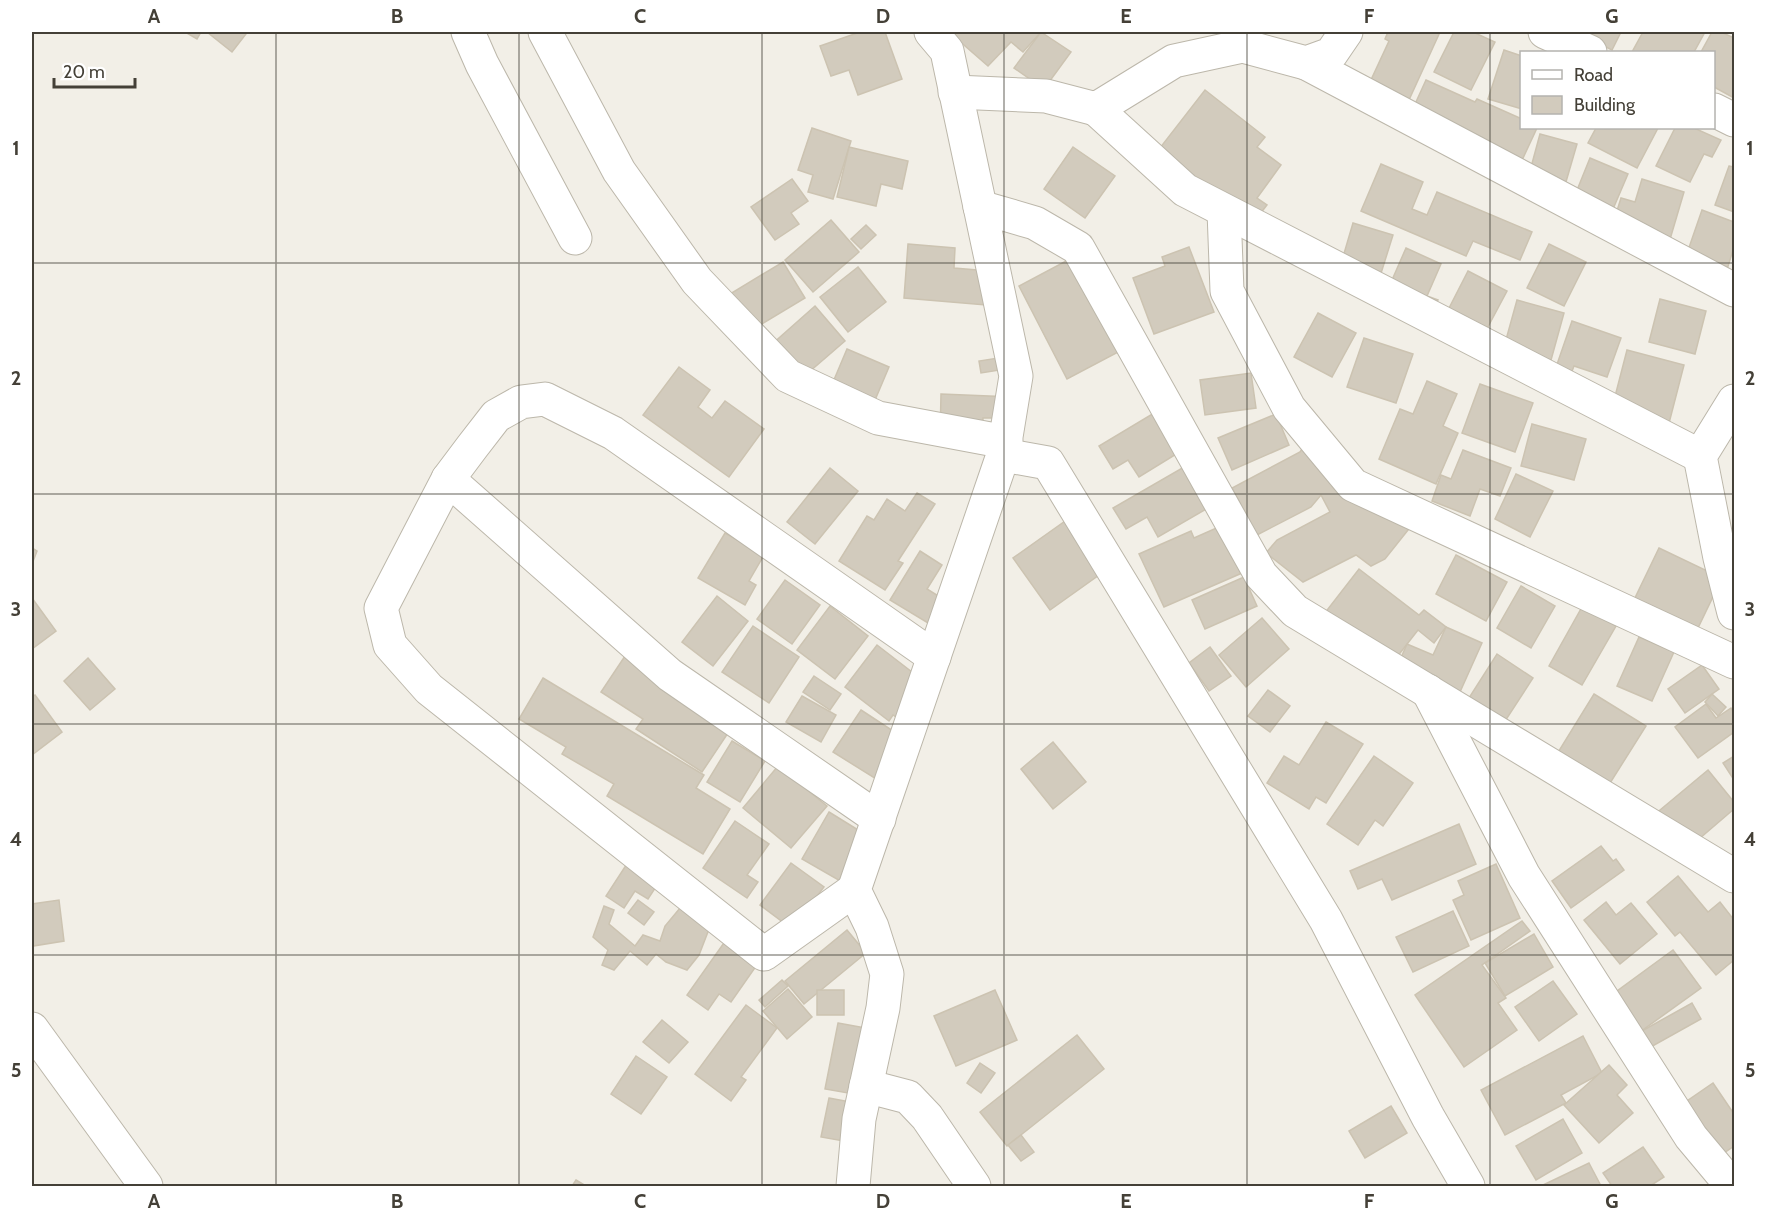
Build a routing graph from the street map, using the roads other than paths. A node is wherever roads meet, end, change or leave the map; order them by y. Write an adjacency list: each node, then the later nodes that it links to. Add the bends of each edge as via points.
1 (468, 32): 14 (street)
2 (545, 32): 17 (street, via 619,171 697,281 788,376 878,418)
3 (931, 32): 8 (street, via 947,51)
4 (1346, 32): 7 (street, via 1330,54)
5 (1545, 32): 6 (street)
6 (1588, 51)
7 (1306, 63): 9 (street, via 1243,46 1174,61); 15 (street)
8 (955, 92): 9 (street, via 1046,96); 12 (street)
9 (1096, 109): 13 (street, via 1185,190)
10 (1715, 111): 11 (street)
11 (1734, 120)
12 (980, 207): 17 (street, via 1016,376); 23 (street, via 1035,223 1078,248 1261,575 1295,611)
13 (1224, 211): 18 (street); 22 (street, via 1227,291 1289,408 1353,484)
14 (575, 238)
15 (1734, 290)
16 (1734, 401): 18 (street)
17 (1004, 449): 21 (street); 32 (street, via 1048,463 1326,920)
18 (1700, 456): 20 (street)
19 (448, 478): 21 (street, via 496,416 521,402 545,399 613,433); 24 (street, via 670,675); 26 (street, via 381,608 390,645 429,689 764,954)
20 (1734, 613)
21 (934, 657): 24 (street)
22 (1734, 662)
23 (1428, 691): 25 (street); 33 (street, via 1524,876 1691,1137)
24 (879, 819): 26 (street)
25 (1734, 876)
26 (855, 890): 28 (street, via 887,974)
27 (32, 1029): 29 (street)
28 (867, 1086): 30 (street, via 859,1119); 31 (street, via 908,1097 927,1117)
29 (146, 1186)
30 (853, 1186)
31 (974, 1186)
32 (1468, 1186)
33 (1732, 1186)

